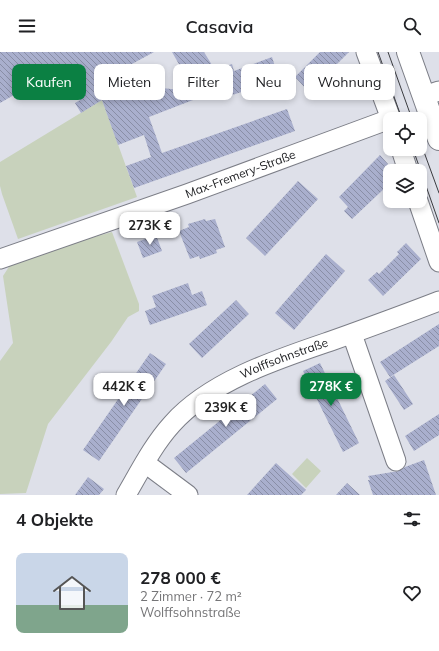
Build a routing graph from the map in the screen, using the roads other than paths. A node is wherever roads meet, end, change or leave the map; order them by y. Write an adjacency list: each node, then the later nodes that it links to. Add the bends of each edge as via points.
1 (366, 52): 4 (street)
2 (408, 52): 3 (main road)
3 (431, 94): 6 (main road)
4 (388, 112)
5 (383, 122): 8 (street, Max-Fremery-Straße)
6 (439, 139)
7 (420, 208): 9 (street)
8 (0, 259)
9 (439, 262)
10 (439, 301): 11 (street, Wolffsohnstraße)
11 (352, 334): 12 (street); 13 (street, Wolffsohnstraße, via 237,377 209,394 192,405 172,424)
12 (396, 461)
13 (145, 463): 14 (street, Wolffsohnstraße); 15 (street)
14 (126, 495)
15 (188, 495)

